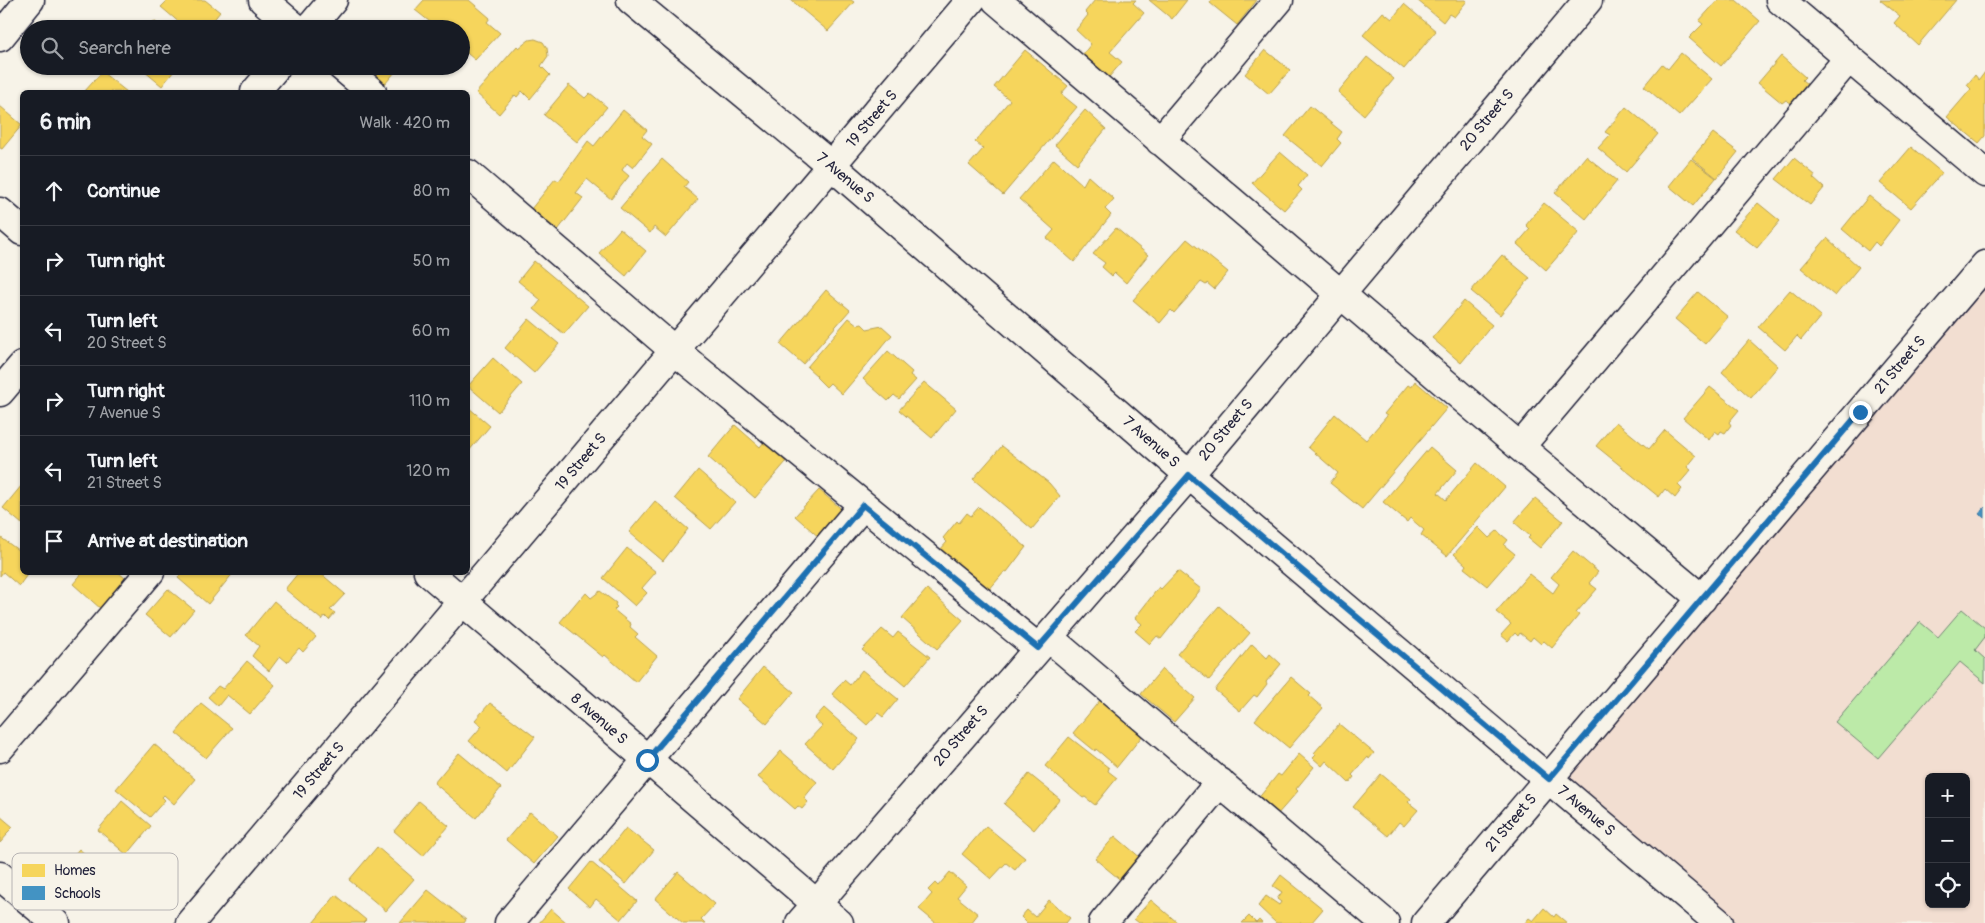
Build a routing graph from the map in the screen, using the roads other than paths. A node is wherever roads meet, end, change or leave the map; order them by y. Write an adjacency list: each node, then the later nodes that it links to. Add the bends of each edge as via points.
1 (30, 0): 12 (street)
2 (263, 0): 10 (street)
3 (333, 0): 11 (street)
4 (631, 0): 19 (street, 7 Avenue S)
5 (971, 0): 19 (street, 19 Street S)
6 (996, 0): 18 (street)
7 (1278, 0): 18 (street)
8 (1588, 0): 25 (street, 20 Street S)
9 (1780, 0): 13 (street)
10 (286, 20)
11 (316, 20)
12 (0, 37)
13 (1849, 58): 20 (street); 29 (street)
14 (269, 75): 16 (street)
15 (352, 75): 17 (street)
16 (257, 90)
17 (370, 90)
18 (1160, 141): 25 (street)
19 (832, 166): 26 (street, 19 Street S); 30 (street, 7 Avenue S)
20 (1985, 173)
21 (472, 186): 26 (street)
22 (0, 212): 23 (street)
23 (20, 229)
24 (1985, 265): 34 (street, 21 Street S)
25 (1340, 294): 29 (street); 30 (street, 20 Street S)
26 (675, 351): 31 (street); 35 (street, 19 Street S)
27 (20, 368): 28 (street)
28 (0, 392)
29 (1520, 448): 34 (street)
30 (1189, 475): 36 (street, 20 Street S); 39 (street, 7 Avenue S)
31 (863, 505): 36 (street); 38 (street)
32 (147, 575): 37 (street)
33 (431, 575): 35 (street, 8 Avenue S)
34 (1702, 599): 39 (street, 21 Street S)
35 (462, 602): 38 (street, 8 Avenue S); 46 (street, 19 Street S)
36 (1043, 643): 40 (street); 44 (street, 20 Street S)
37 (0, 748)
38 (647, 760): 44 (street, 8 Avenue S); 47 (street)
39 (1549, 779): 51 (street, 21 Street S); 52 (street, 7 Avenue S)
40 (1220, 782): 49 (street); 50 (street)
41 (0, 876): 42 (street)
42 (12, 886)
43 (41, 910): 45 (street)
44 (808, 913): 48 (street, 8 Avenue S)
45 (56, 923)
46 (190, 923)
47 (509, 923)
48 (839, 923)
49 (1103, 923)
50 (1385, 923)
51 (1426, 923)
52 (1718, 923)

